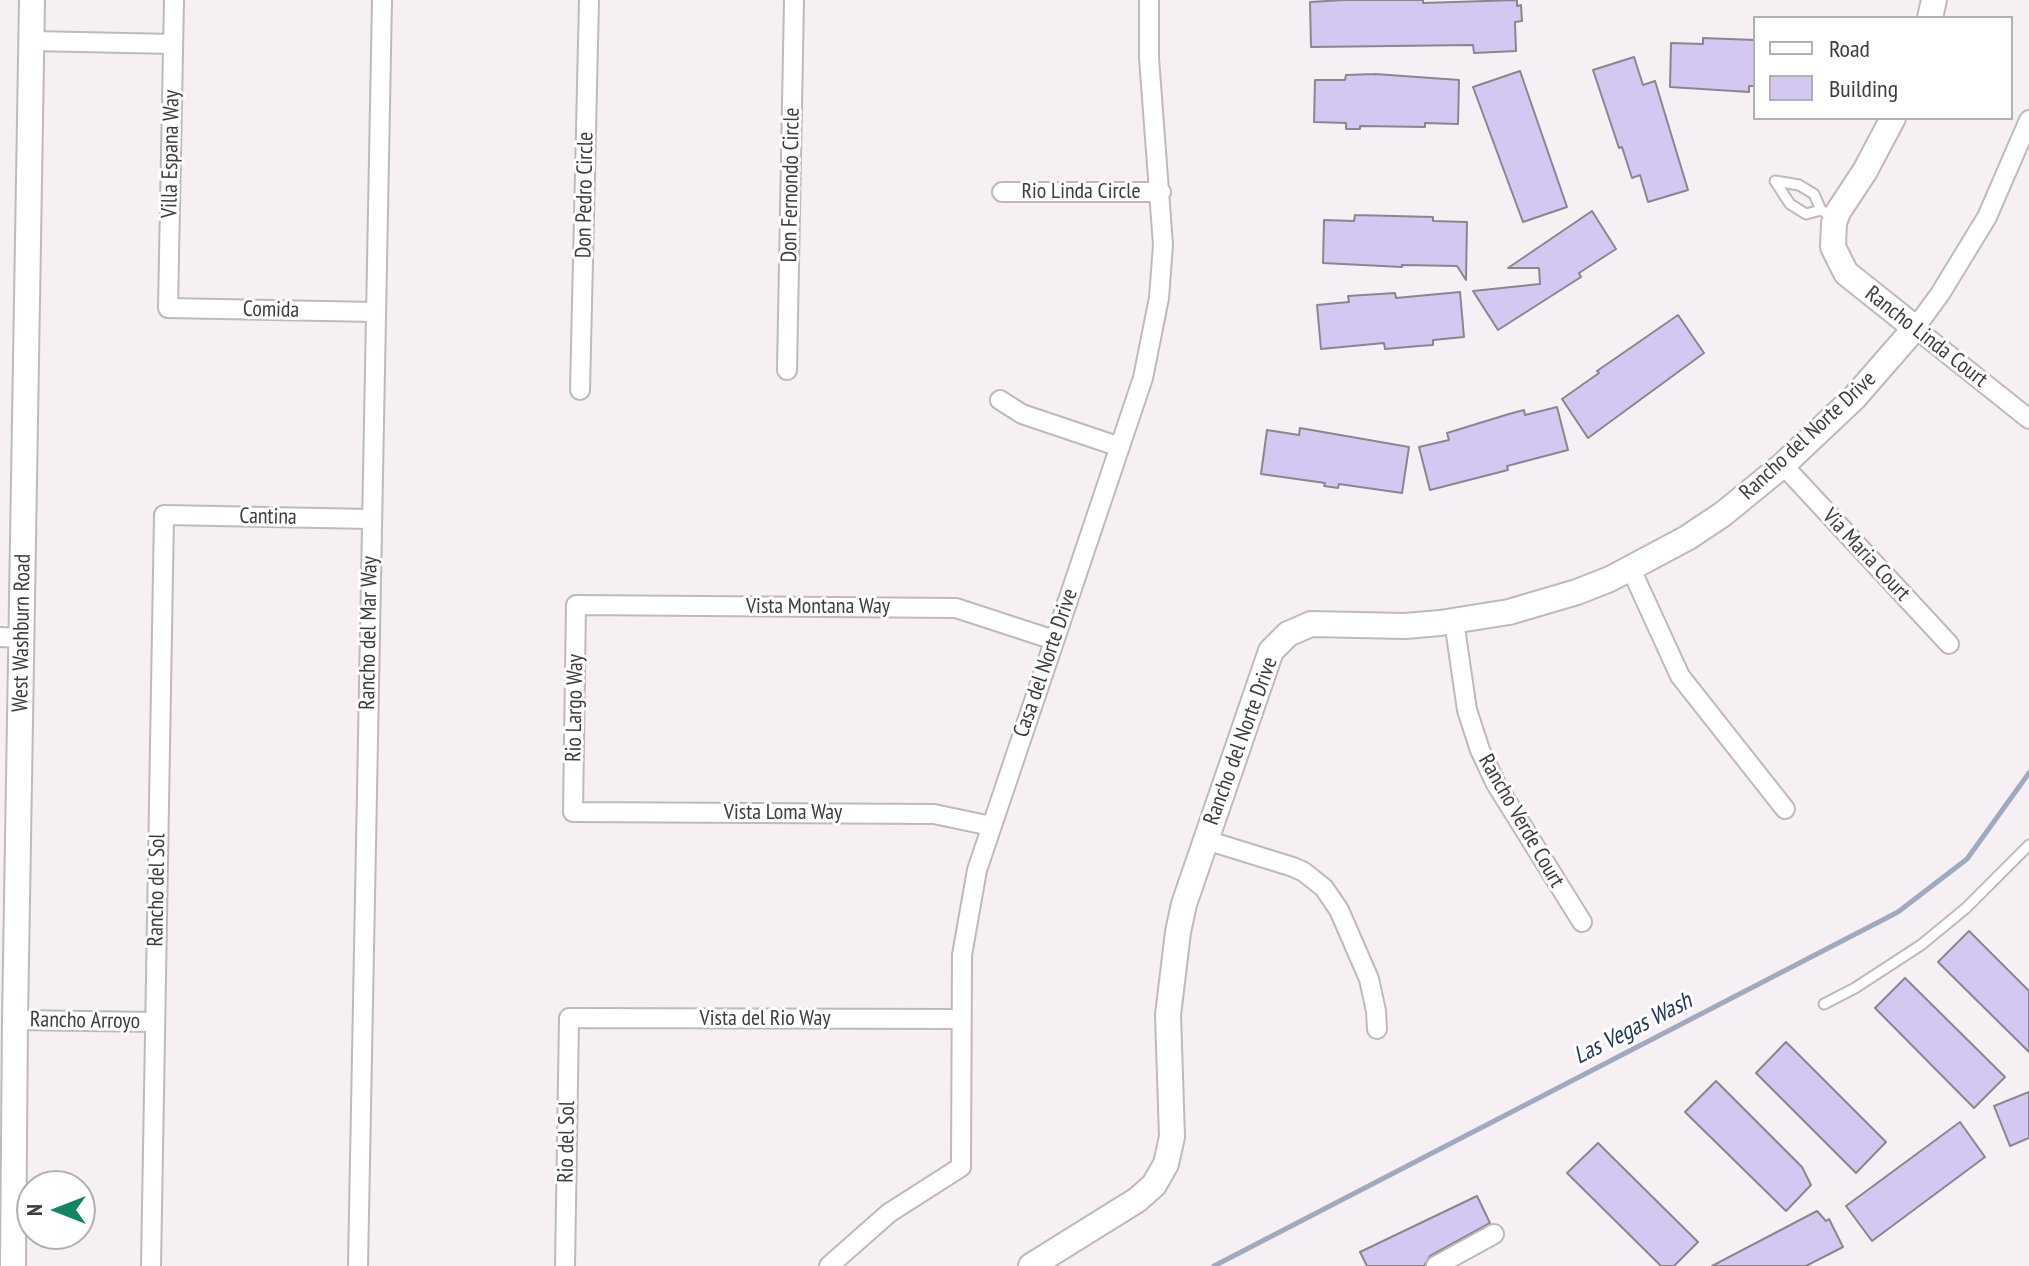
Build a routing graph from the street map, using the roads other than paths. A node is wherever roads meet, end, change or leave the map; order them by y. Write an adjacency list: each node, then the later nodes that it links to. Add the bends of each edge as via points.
1 (32, 0): 7 (street, West Washburn Road)
2 (174, 0): 8 (street, Villa Espana Way)
3 (382, 0): 16 (street, Rancho del Mar Way)
4 (589, 0): 19 (street, Don Pedro Circle)
5 (794, 0): 18 (street, Don Fernondo Circle)
6 (1149, 0): 13 (street, Casa del Norte Drive)
7 (32, 41): 8 (street); 29 (street, West Washburn Road)
8 (173, 44): 15 (street, Villa Espana Way)
9 (1892, 120): 14 (street)
10 (2029, 120): 11 (street, Rancho del Norte Drive)
11 (2020, 167): 17 (street, Rancho del Norte Drive)
12 (1002, 192): 13 (street, Rio Linda Circle)
13 (1161, 192): 22 (street, Casa del Norte Drive, via 1159,298 1143,378)
14 (1828, 214): 14 (lane, via 1814,194 1775,181 1790,204 1806,214); 17 (street, Rancho Linda Court, via 1833,247 1846,273)
15 (168, 308): 16 (street, Comida)
16 (375, 312): 25 (street, Rancho del Mar Way)
17 (1915, 328): 21 (street, Rancho Linda Court); 23 (street, Rancho del Norte Drive, via 1855,397)
18 (787, 370)
19 (580, 390)
20 (1000, 400): 22 (street, via 1022,414)
21 (2029, 419)
22 (1120, 447): 30 (street, Casa del Norte Drive)
23 (1783, 465): 26 (street, Rancho del Norte Drive, via 1723,514); 31 (street, Via Maria Court)
24 (164, 515): 25 (street, Cantina); 42 (street, Rancho del Sol)
25 (371, 519): 48 (street, Rancho del Mar Way)
26 (1631, 569): 28 (street, Rancho del Norte Drive, via 1544,604); 32 (street, via 1680,676)
27 (576, 605): 30 (street, Vista Montana Way, via 956,608); 33 (street, Rio Largo Way)
28 (1454, 621): 35 (street, Rancho del Norte Drive, via 1405,626 1324,622 1299,628 1279,641 1266,662); 37 (street, Rancho Verde Court, via 1467,710 1480,750)
29 (11, 638): 41 (street, West Washburn Road)
30 (1054, 640): 34 (street, Casa del Norte Drive)
31 (1949, 644)
32 (1785, 809)
33 (573, 812): 34 (street, Vista Loma Way, via 934,814)
34 (991, 826): 40 (street, Casa del Norte Drive, via 977,870 962,955)
35 (1206, 840): 43 (street, via 1293,867 1324,888 1369,979); 51 (street, Rancho del Norte Drive, via 1184,904 1173,959 1168,1015 1172,1137 1166,1164 1146,1193)
36 (2029, 845): 38 (lane, via 1921,945)
37 (1582, 922)
38 (1824, 1004)
39 (569, 1018): 40 (street, Vista del Rio Way); 49 (street, Rio del Sol)
40 (960, 1019): 50 (street, Casa del Norte Drive, via 961,1167 889,1213)
41 (15, 1020): 42 (street, Rancho Arroyo); 46 (street, West Washburn Road)
42 (155, 1022): 47 (street, Rancho del Sol)
43 (1377, 1029)
44 (1494, 1234): 45 (street)
45 (1465, 1260): 52 (street)
46 (13, 1266)
47 (151, 1266)
48 (358, 1266)
49 (565, 1266)
50 (829, 1266)
51 (1031, 1266)
52 (1436, 1266)

